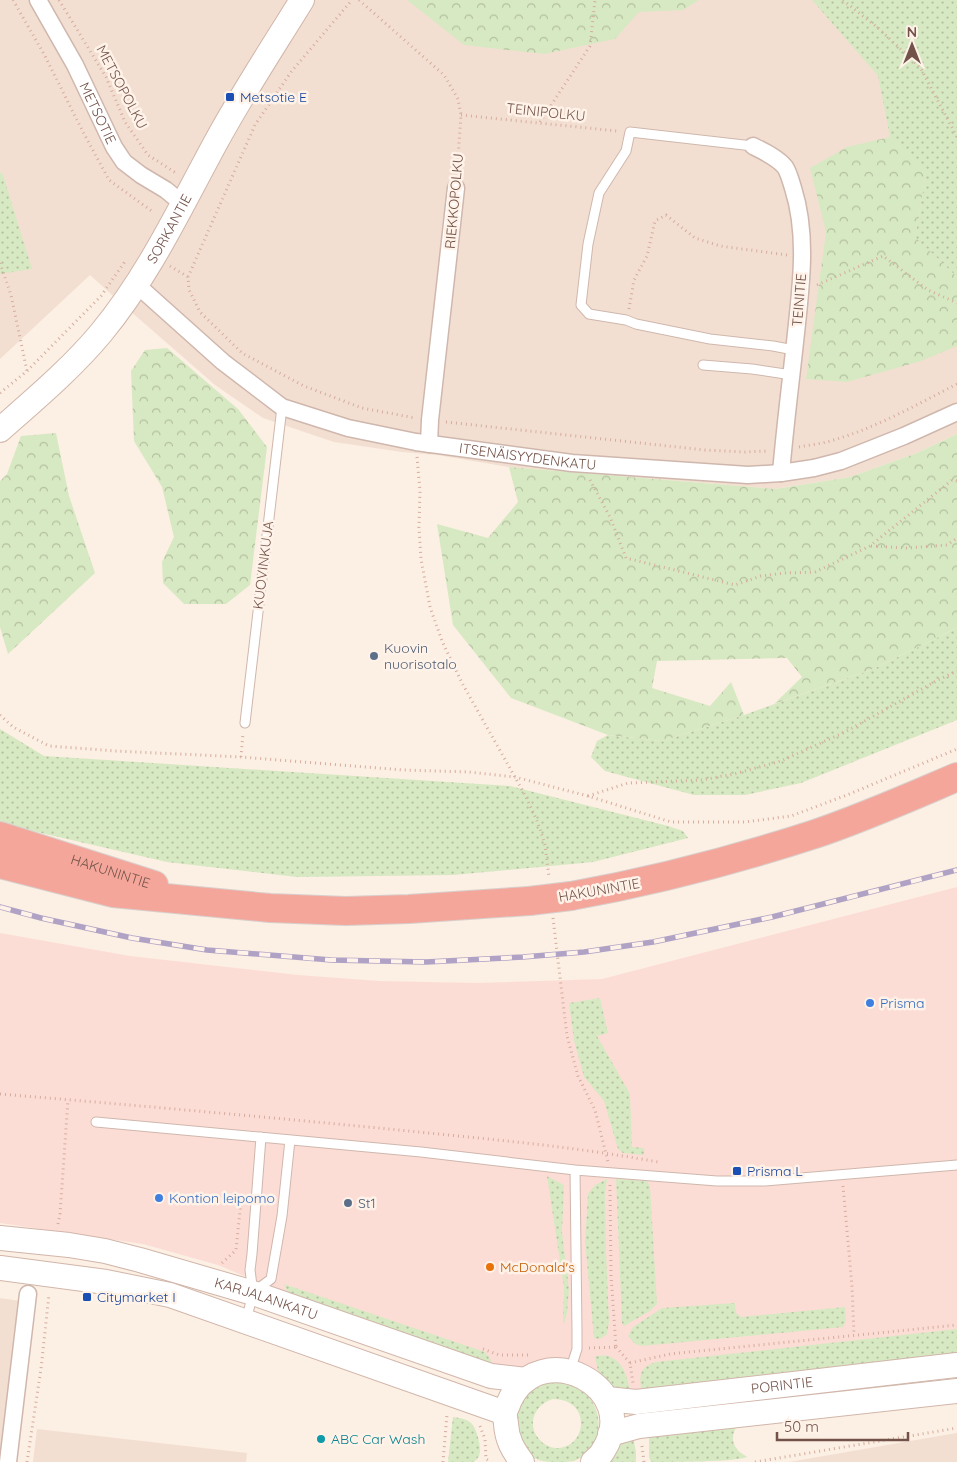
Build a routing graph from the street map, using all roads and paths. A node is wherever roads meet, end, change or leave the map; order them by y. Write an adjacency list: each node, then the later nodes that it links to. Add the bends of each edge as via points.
1 (13, 0): 17 (path, via 109,180)
2 (38, 0): 16 (street, METSOTIE, via 124,162)
3 (60, 0): 14 (path, METSOPOLKU, via 106,77 124,122 148,155)
4 (302, 0): 16 (main road, SORKANTIE, via 217,140)
5 (352, 0): 21 (path, via 291,72 255,126)
6 (359, 0): 9 (path, RIEKKOPOLKU, via 444,75 458,99)
7 (595, 0): 10 (path, via 590,46)
8 (843, 0): 12 (path, via 920,68)
9 (461, 115): 10 (path, TEINIPOLKU); 15 (path, RIEKKOPOLKU)
10 (540, 122): 11 (path, TEINIPOLKU)
11 (630, 132): 13 (lane); 25 (lane, via 626,151 599,193 588,244 581,305 589,314)
12 (957, 137)
13 (753, 146): 19 (street, TEINITIE, via 785,167 792,182 798,204)
14 (176, 173)
15 (456, 188): 34 (street, RIEKKOPOLKU)
16 (183, 204): 18 (main road, SORKANTIE)
17 (153, 212)
18 (155, 256): 21 (path); 22 (main road, SORKANTIE); 28 (path, via 135,246 101,296)
19 (803, 257): 23 (street, TEINITIE); 25 (path, via 720,246 695,238 666,215 655,221 646,256 634,280)
20 (0, 263): 28 (path, via 11,295)
21 (188, 277): 34 (path, via 189,290 200,312 242,353 304,386 362,408)
22 (137, 285): 32 (street, ITSENÄISYYDENKATU, via 223,362); 35 (main road, SORKANTIE, via 69,369)
23 (800, 292): 24 (path, via 883,256 928,290); 26 (street, TEINITIE)
24 (957, 303)
25 (626, 320): 26 (lane, via 710,339)
26 (794, 350): 29 (street, TEINITIE)
27 (703, 365): 29 (lane)
28 (27, 371): 31 (path)
29 (792, 376): 37 (street, TEINITIE)
30 (957, 384): 37 (path, via 857,431 830,441)
31 (0, 393)
32 (282, 407): 36 (street, ITSENÄISYYDENKATU, via 348,428); 45 (lane, KUOVINKUJA)
33 (957, 412): 39 (street, ITSENÄISYYDENKATU, via 841,461)
34 (424, 419): 36 (street, RIEKKOPOLKU); 37 (path, via 705,450)
35 (0, 430)
36 (429, 444): 38 (street, ITSENÄISYYDENKATU)
37 (783, 450): 39 (street, TEINITIE)
38 (572, 463): 39 (street, ITSENÄISYYDENKATU, via 748,475); 42 (path, via 588,476 610,517 626,558 735,585 761,576 815,572)
39 (781, 473)
40 (957, 481): 42 (path, via 952,480)
41 (957, 538): 42 (path, via 947,545)
42 (870, 546)
43 (957, 671): 49 (path, via 845,732 781,761 702,780 628,783)
44 (0, 715): 47 (path, via 13,728 49,746)
45 (244, 722): 47 (path)
46 (957, 749): 49 (path, via 791,816 745,822 672,822)
47 (241, 757): 49 (path, via 514,777)
48 (957, 777): 52 (highway, HAKUNINTIE, bridge, via 817,833 733,859 571,896 346,911)
49 (588, 796)
50 (0, 836): 52 (highway, HAKUNINTIE)
51 (0, 864): 52 (highway, HAKUNINTIE, via 113,893)
52 (223, 904)
53 (0, 1094): 54 (path)
54 (68, 1100): 55 (path); 66 (path, via 60,1214)
55 (251, 1116): 57 (path); 60 (path, via 549,1146)
56 (96, 1122): 57 (lane)
57 (248, 1136): 58 (lane)
58 (261, 1138): 59 (lane); 70 (lane, via 250,1270)
59 (290, 1140): 62 (lane); 70 (lane, via 271,1279)
60 (660, 1162)
61 (957, 1165): 63 (lane)
62 (575, 1170): 63 (lane, via 717,1181); 77 (lane, via 577,1332)
63 (842, 1175): 74 (path)
64 (242, 1193): 67 (path, via 236,1250)
65 (0, 1238): 66 (main road, KARJALANKATU)
66 (54, 1244): 70 (main road, KARJALANKATU, via 105,1251)
67 (223, 1262)
68 (0, 1268): 69 (main road, KARJALANKATU)
69 (51, 1275): 72 (main road, KARJALANKATU, via 170,1295); 86 (path)
70 (253, 1293): 72 (lane); 78 (main road, KARJALANKATU, via 491,1376)
71 (28, 1294): 85 (street)
72 (246, 1321): 82 (main road, KARJALANKATU)
73 (957, 1325): 74 (path)
74 (854, 1335): 75 (path, via 670,1354)
75 (630, 1363)
76 (957, 1365): 80 (main road, PORINTIE, via 636,1402)
77 (570, 1371): 78 (main road, via 551,1371); 80 (main road, via 587,1378)
78 (526, 1380): 82 (main road, via 514,1393)
79 (957, 1391): 84 (main road, PORINTIE, via 640,1426)
80 (607, 1399): 84 (main road, via 613,1417)
81 (448, 1408): 87 (path)
82 (505, 1413): 88 (main road, via 507,1434)
83 (957, 1428): 90 (path)
84 (610, 1434): 89 (main road, via 603,1451)
85 (8, 1462)
86 (27, 1462)
87 (443, 1462)
88 (522, 1462)
89 (593, 1462)
90 (755, 1462)

